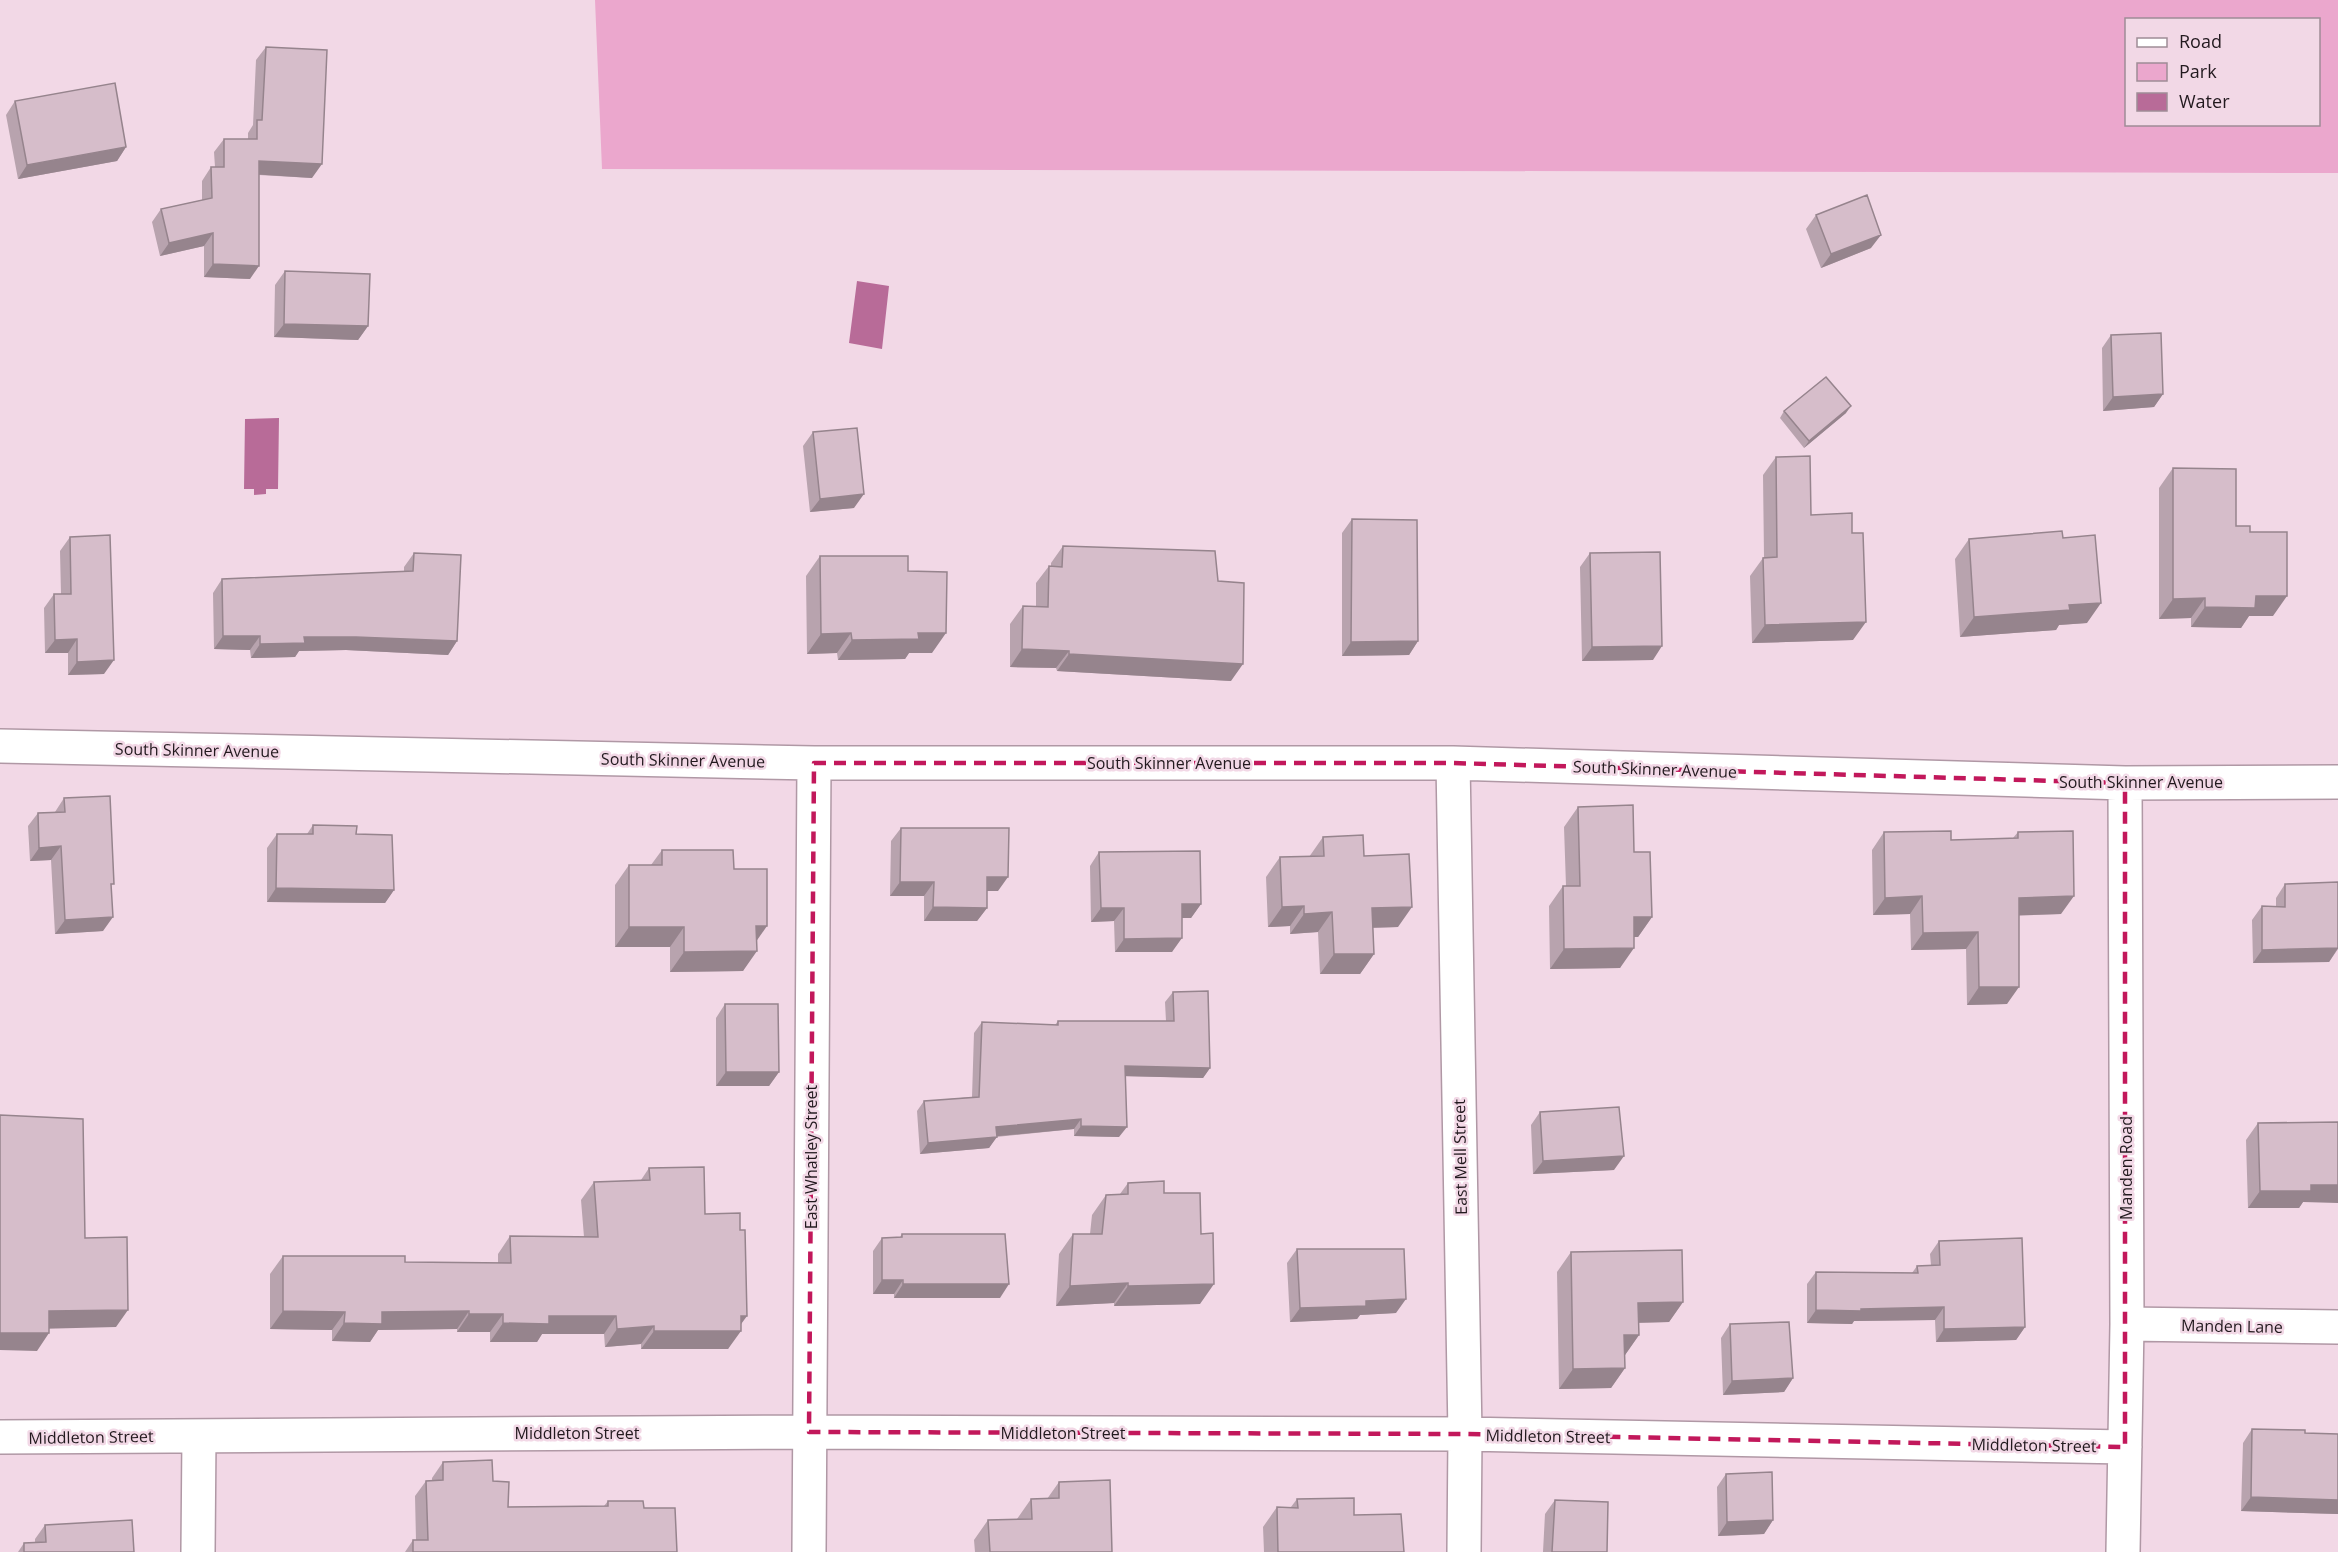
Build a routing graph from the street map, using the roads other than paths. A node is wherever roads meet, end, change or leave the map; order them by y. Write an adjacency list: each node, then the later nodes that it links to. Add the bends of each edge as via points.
1 (0, 746): 2 (street, South Skinner Avenue)
2 (814, 763): 3 (street, South Skinner Avenue); 8 (street, East Whatley Street)
3 (1453, 763): 5 (street, South Skinner Avenue); 9 (street, East Mell Street)
4 (2338, 782): 5 (street, South Skinner Avenue)
5 (2125, 783): 6 (street, Manden Road)
6 (2127, 1324): 7 (street, Manden Lane); 12 (street, Manden Road)
7 (2338, 1327)
8 (809, 1432): 9 (street, Middleton Street); 10 (street, Middleton Street); 14 (street, East Whatley Street)
9 (1465, 1434): 12 (street, Middleton Street); 15 (street, East Mell Street)
10 (199, 1436): 11 (street, Middleton Street); 13 (street)
11 (0, 1437)
12 (2125, 1447): 16 (street, Manden Road)
13 (198, 1552)
14 (809, 1552)
15 (1464, 1552)
16 (2123, 1552)

